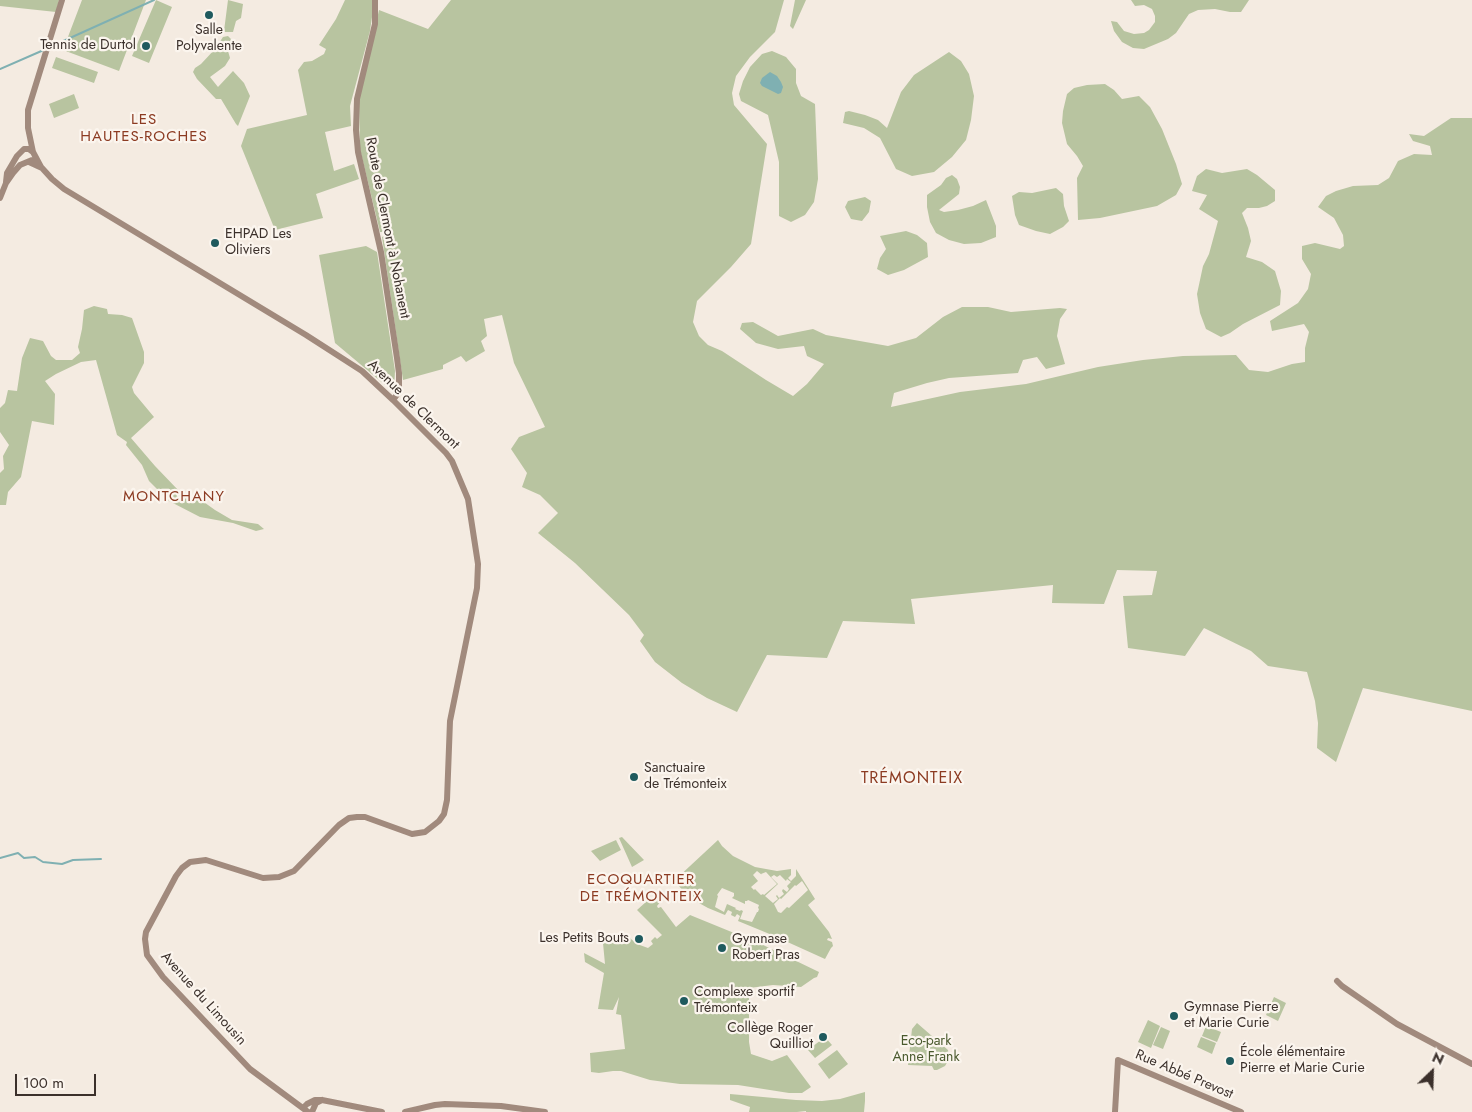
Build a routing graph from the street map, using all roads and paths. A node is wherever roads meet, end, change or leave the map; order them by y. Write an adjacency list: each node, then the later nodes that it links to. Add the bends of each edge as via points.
1 (62, 0): 3 (main road, via 28,110)
2 (375, 0): 10 (main road, Route de Clermont à Nohanent, via 374,24 357,99 356,130 397,358 399,392)
3 (29, 136): 4 (main road); 5 (main road, Avenue de Clermont)
4 (23, 150): 5 (main road, via 29,149); 6 (main road, via 21,158); 8 (main road, via 11,165)
5 (33, 153): 6 (main road, via 33,159); 7 (main road, Avenue de Clermont)
6 (28, 162): 7 (main road, Avenue de Clermont); 8 (main road, via 18,167)
7 (42, 168): 10 (main road, Avenue de Clermont, via 64,189 345,359)
8 (6, 183): 9 (main road)
9 (0, 198)
10 (394, 400): 11 (main road, Avenue de Clermont, via 452,461 468,499 478,579)
11 (453, 707): 14 (main road, Avenue du Limousin, via 447,806 433,827 412,834 364,817 349,818 294,871 279,877 263,878 206,860 190,862 179,872 146,932 147,955 163,977 250,1069)
12 (1337, 981): 13 (main road, via 1397,1024)
13 (1472, 1064)
14 (308, 1111): 15 (main road, via 307,1104 322,1100)
15 (382, 1112)
16 (404, 1112): 17 (main road, via 440,1104 501,1106)
17 (546, 1112)
18 (1115, 1112): 19 (main road, Rue Abbé Prevost, via 1118,1060)
19 (1241, 1112)

